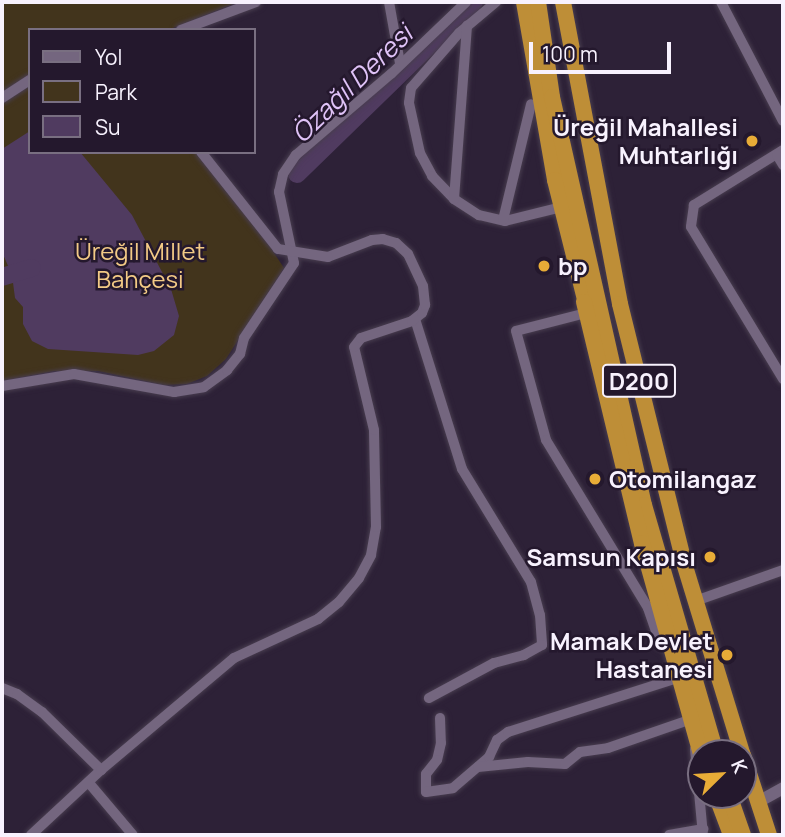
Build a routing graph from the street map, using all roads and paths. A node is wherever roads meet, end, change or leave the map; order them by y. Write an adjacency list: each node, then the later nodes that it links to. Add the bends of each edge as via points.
1 (256, 2): 10 (street)
2 (389, 2): 11 (street)
3 (466, 2): 11 (street)
4 (496, 2): 9 (street)
5 (524, 2): 20 (highway)
6 (538, 2): 27 (highway, D200, via 552,97)
7 (563, 2): 29 (highway, D200, via 620,304)
8 (721, 2): 15 (street)
9 (467, 25): 19 (street); 19 (street, via 411,88 409,103 420,153 432,176)
10 (186, 28)
11 (400, 63): 22 (street, via 296,155 283,174 279,192)
12 (28, 81): 13 (street)
13 (2, 98)
14 (531, 104): 21 (street)
15 (783, 121)
16 (780, 153): 18 (street); 25 (street, via 694,205 691,227)
17 (203, 154): 22 (street, via 273,245)
18 (783, 165)
19 (454, 199): 21 (street, via 479,215)
20 (562, 207): 21 (street); 23 (highway)
21 (503, 220)
22 (293, 254): 24 (street, via 328,257 372,240 396,243 408,254 423,286 425,304); 26 (street, via 294,263 285,280 244,338 240,354 204,387 174,392 74,374)
23 (585, 307): 27 (highway); 30 (street, via 516,331 546,440 648,608); 31 (highway)
24 (415, 319): 33 (street, via 462,469 531,582 542,645 494,663); 40 (street, via 361,338 354,347 374,430 376,527 359,578 339,603 318,619 234,658)
25 (783, 379)
26 (2, 386)
27 (618, 395): 37 (highway, D200, via 644,505)
28 (783, 570): 29 (street)
29 (695, 601): 38 (highway, D200)
30 (661, 645)
31 (677, 678): 35 (highway); 39 (street, via 508,732)
32 (4, 692): 40 (street, via 42,712)
33 (429, 698)
34 (440, 718): 39 (street, via 442,743 426,774 426,792 453,788)
35 (691, 728): 36 (highway); 39 (street, via 580,752 565,764); 47 (street)
36 (695, 739)
37 (712, 739)
38 (738, 739)
39 (478, 767)
40 (101, 770): 41 (street)
41 (89, 783): 48 (street); 49 (street)
42 (783, 788): 44 (street)
43 (757, 799): 44 (highway, D200)
44 (758, 802): 53 (highway, D200)
45 (722, 809): 51 (highway)
46 (734, 809): 52 (highway)
47 (703, 832): 50 (street)
48 (31, 835)
49 (132, 835)
50 (670, 835)
51 (732, 835)
52 (743, 835)
53 (769, 835)

